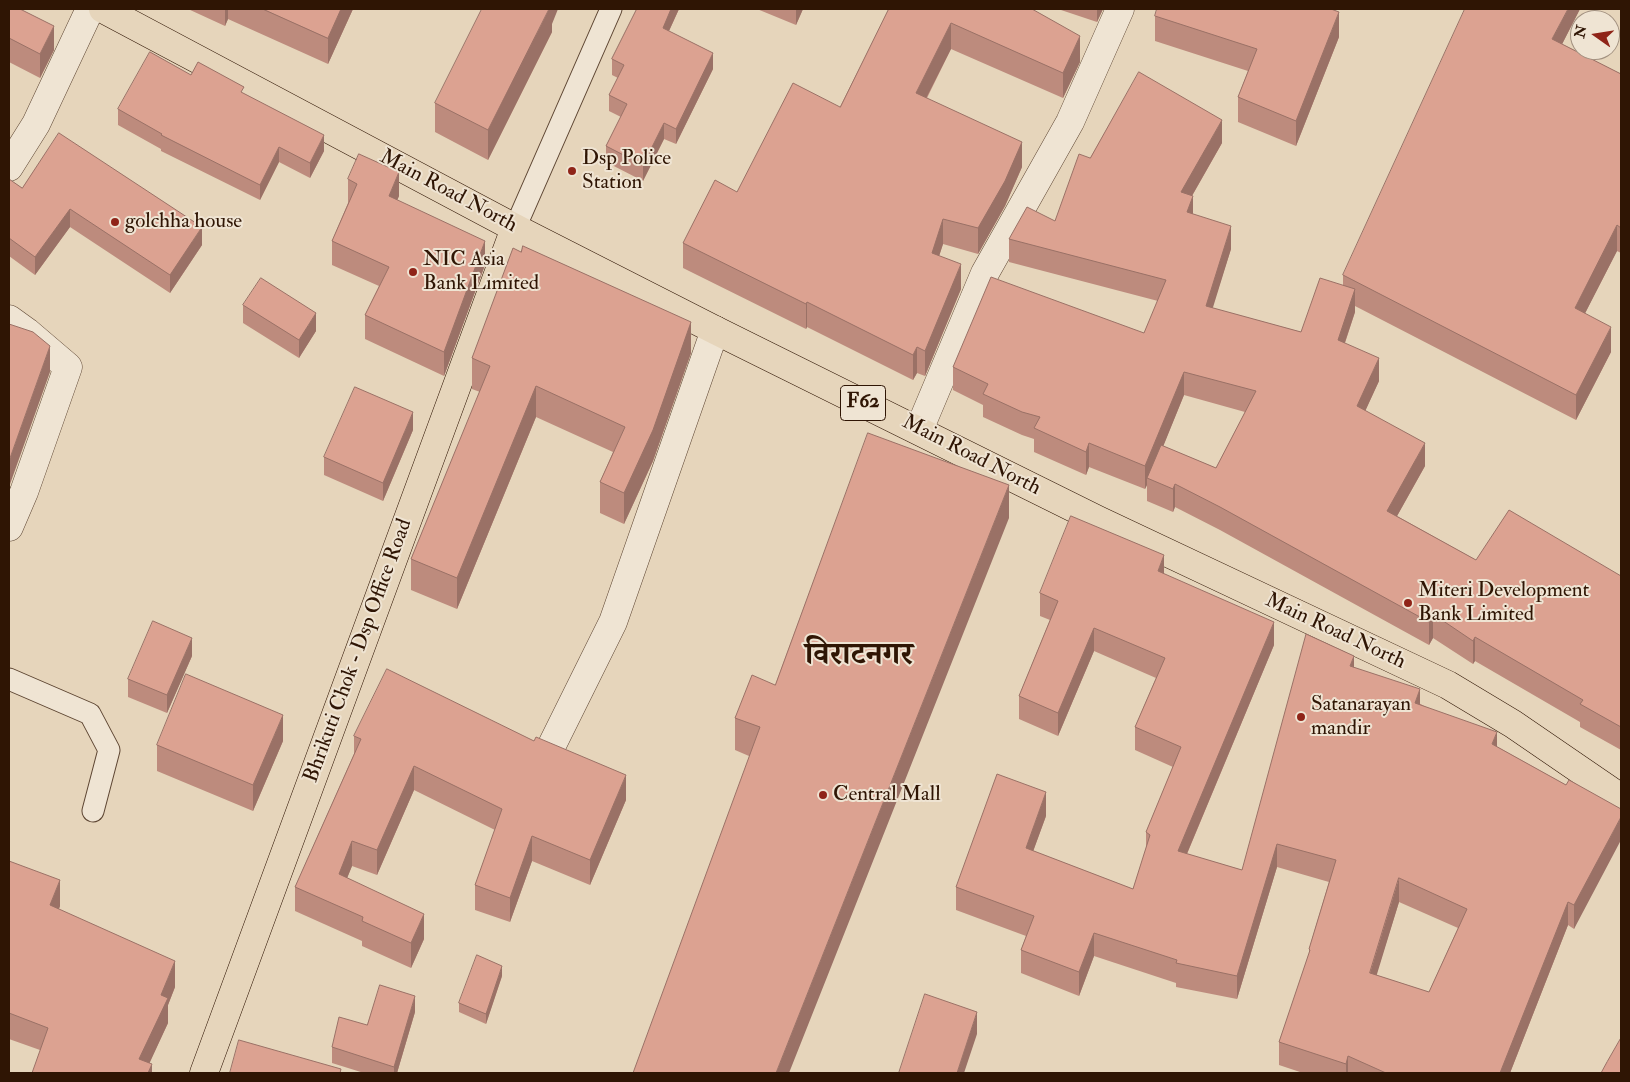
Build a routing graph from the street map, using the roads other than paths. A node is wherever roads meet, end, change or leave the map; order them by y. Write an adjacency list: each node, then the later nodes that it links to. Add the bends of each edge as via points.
1 (90, 9): 5 (street, via 36,124)
2 (103, 9): 6 (main road, Main Road North / F62)
3 (611, 9): 6 (lane)
4 (1120, 9): 9 (street, via 1070,122 985,273)
5 (9, 167)
6 (515, 228): 8 (main road, Main Road North / F62); 15 (main road, Bhrikuti Chok - Dsp Office Road)
7 (9, 319): 10 (street, via 68,367)
8 (715, 330): 9 (main road, Main Road North / F62); 12 (street, via 613,622)
9 (918, 430): 13 (main road, Main Road North / F62, via 1098,520 1448,685 1513,724)
10 (9, 527)
11 (9, 679): 14 (lane, via 90,714 109,750)
12 (552, 745)
13 (1621, 798)
14 (93, 811)
15 (204, 1073)

